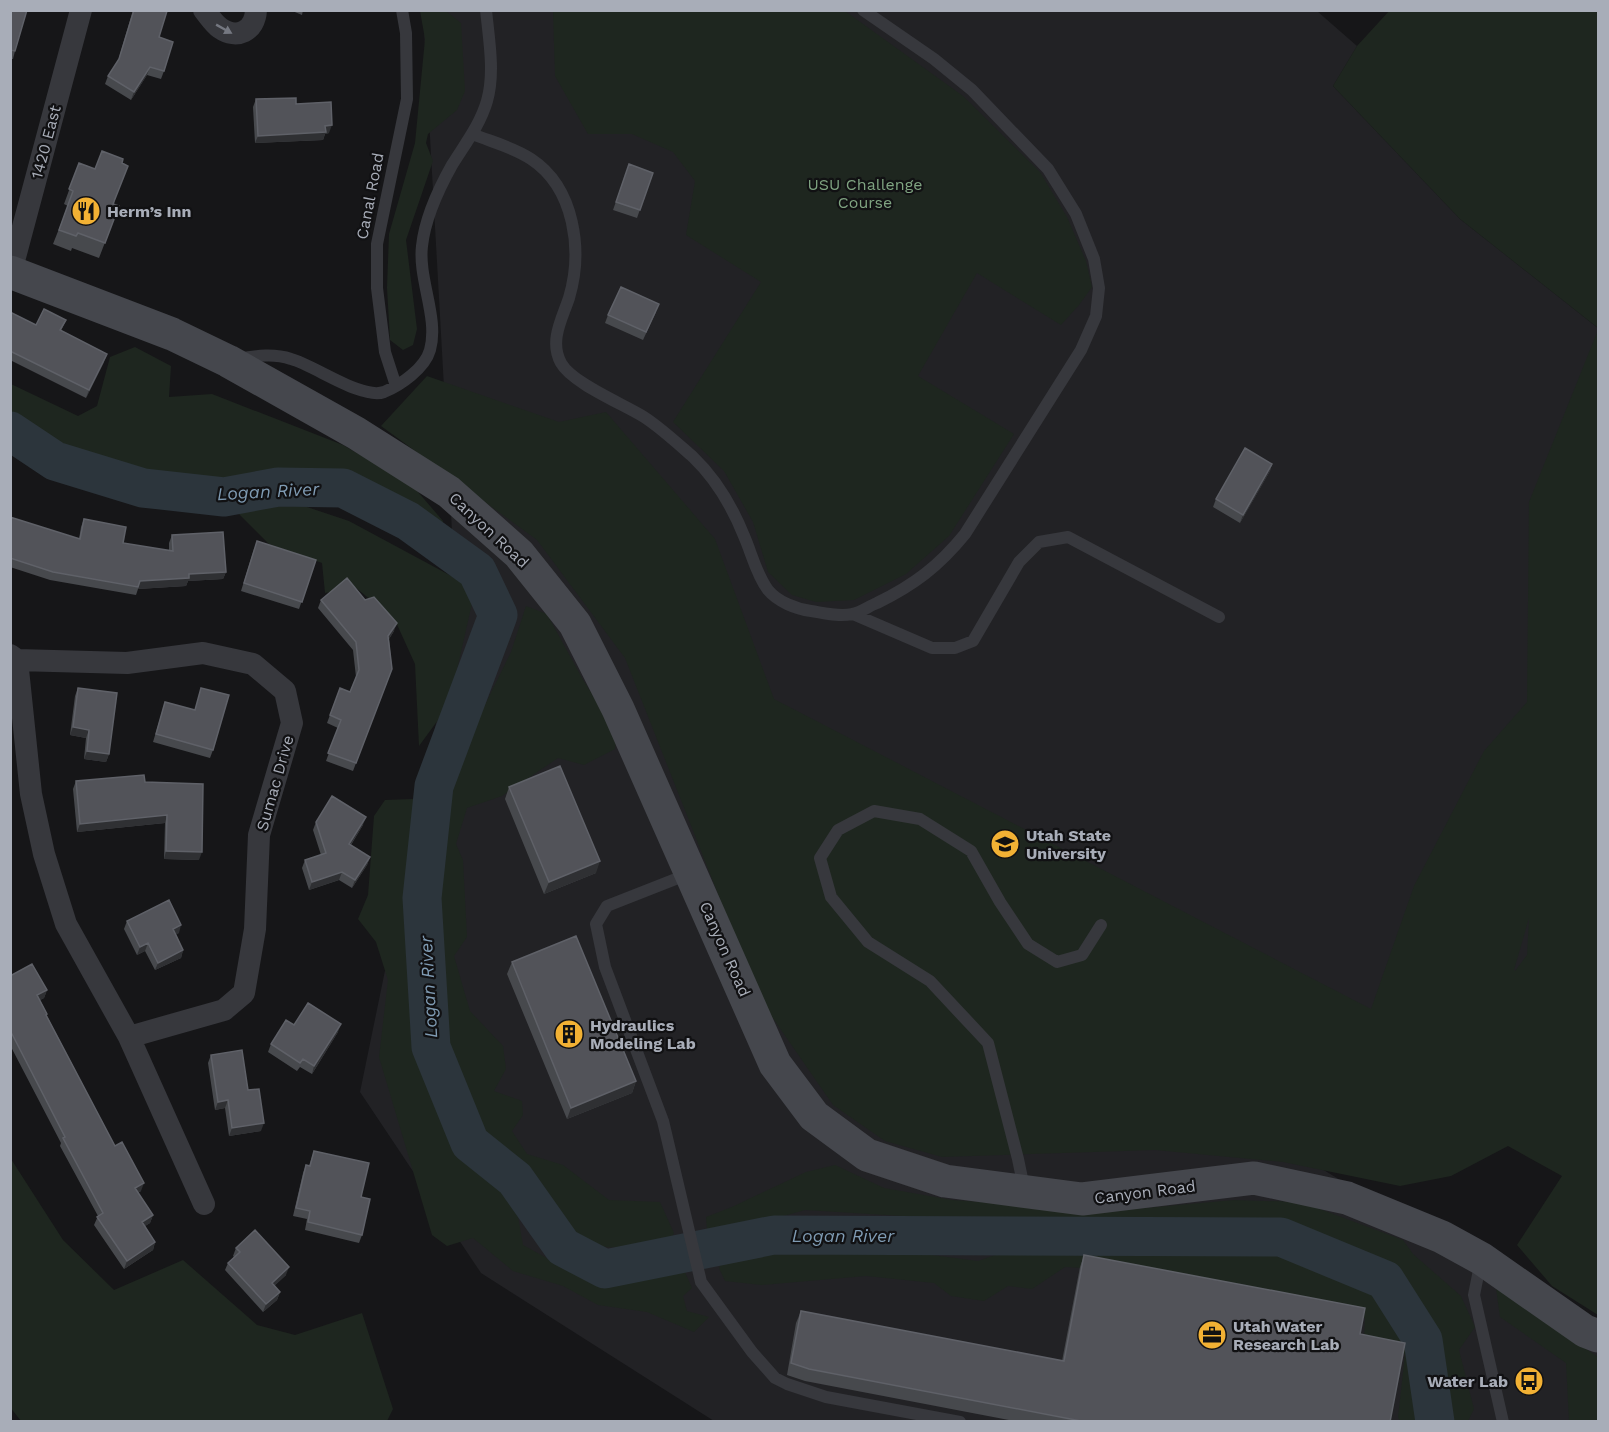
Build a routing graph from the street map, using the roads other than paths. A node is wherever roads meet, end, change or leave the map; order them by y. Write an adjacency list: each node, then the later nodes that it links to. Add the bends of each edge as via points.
1 (81, 10): 8 (street, 1420 East)
2 (204, 10): 3 (street, one-way to 3, via 219,28 232,34 250,29)
3 (256, 10)
4 (402, 10): 10 (lane, Canal Road, via 407,99 376,244 385,352)
5 (486, 10): 7 (lane, via 491,76 487,101)
6 (863, 10): 11 (lane, via 972,90 1048,169 1076,214 1095,259 1100,288 1096,316 1082,350 965,534 947,556 907,588)
7 (472, 134): 10 (lane, via 439,191 422,246 421,265 433,334 430,352); 11 (lane, via 530,159 546,171 567,204 573,232 574,281 555,346 565,369 645,418 702,466 724,494 760,579 770,592 803,610)
8 (11, 272): 9 (street, Canyon Road, via 172,334)
9 (228, 361): 10 (lane, via 262,354 292,359 360,390 381,393); 14 (street, Canyon Road, via 356,433 448,492 519,554 574,624 618,709)
10 (396, 386)
11 (853, 614): 12 (lane, via 932,648 955,648 973,641 1019,562 1039,542 1068,537)
12 (1219, 617)
13 (14, 657): 16 (street, Sumac Drive, via 30,794 44,854 66,924); 16 (street, Sumac Drive, via 127,663 203,653 254,664 285,691 292,723 259,835 255,929 244,993 224,1010)
14 (692, 872): 17 (street, Canyon Road, via 775,1064 814,1116 867,1155 945,1181); 21 (lane, via 607,906 596,924 605,967 663,1121 701,1282 775,1378 826,1397)
15 (1101, 925): 17 (lane, via 1082,955 1057,962 1028,944 971,851 920,819 874,811 838,830 820,858 831,897 868,942 930,981 988,1043)
16 (129, 1038): 18 (street, Sumac Drive)
17 (1025, 1192): 19 (street, Canyon Road, via 1082,1199 1254,1178 1347,1197 1442,1237)
18 (204, 1204)
19 (1482, 1259): 20 (street, Canyon Road); 22 (lane, via 1474,1295)
20 (1599, 1336)
21 (960, 1422)
22 (1503, 1422)

